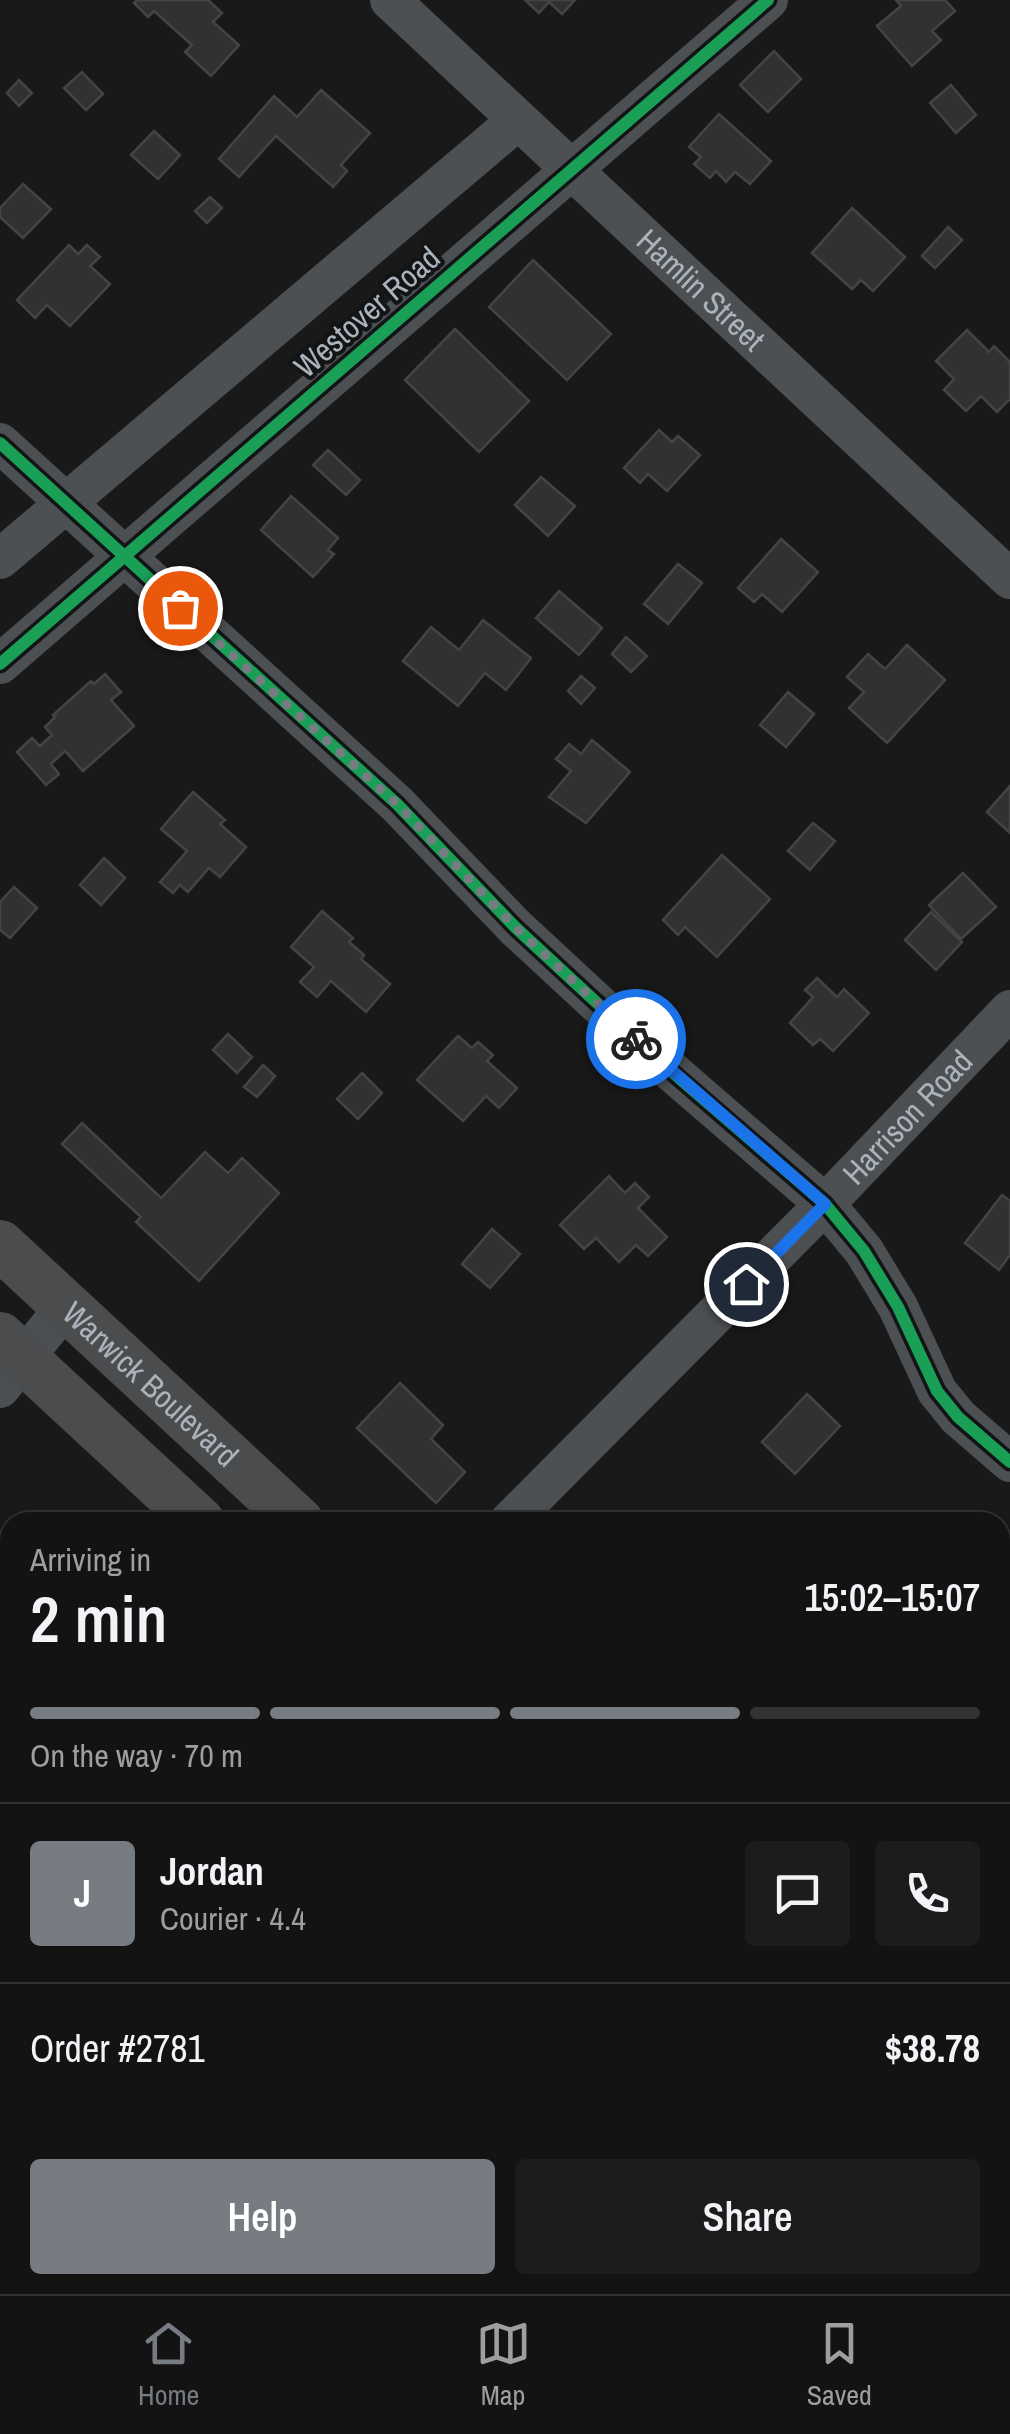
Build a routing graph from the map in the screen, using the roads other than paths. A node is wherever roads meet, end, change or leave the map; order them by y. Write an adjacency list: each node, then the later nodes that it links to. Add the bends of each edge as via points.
1 (390, 0): 3 (street, Hamlin Street)
2 (768, 0): 4 (street, Westover Road)
3 (518, 120): 4 (street, Hamlin Street); 6 (street, Westover Road)
4 (572, 170): 8 (street, Westover Road); 9 (street, Hamlin Street)
5 (0, 443): 6 (street)
6 (66, 502): 7 (street, Westover Road); 8 (street)
7 (0, 559)
8 (125, 559): 10 (street, Westover Road); 12 (street, via 397,804 515,927 664,1066)
9 (1010, 579)
10 (0, 664)
11 (1010, 1010): 12 (street, Harrison Road)
12 (825, 1204): 16 (street, via 898,1306 937,1391); 19 (street, Harrison Road)
13 (0, 1245): 14 (main road, Warwick Boulevard)
14 (66, 1306): 15 (street); 18 (main road, Warwick Boulevard)
15 (8, 1361): 17 (main road, Warwick Boulevard)
16 (1010, 1462)
17 (188, 1512)
18 (288, 1512)
19 (520, 1512)

